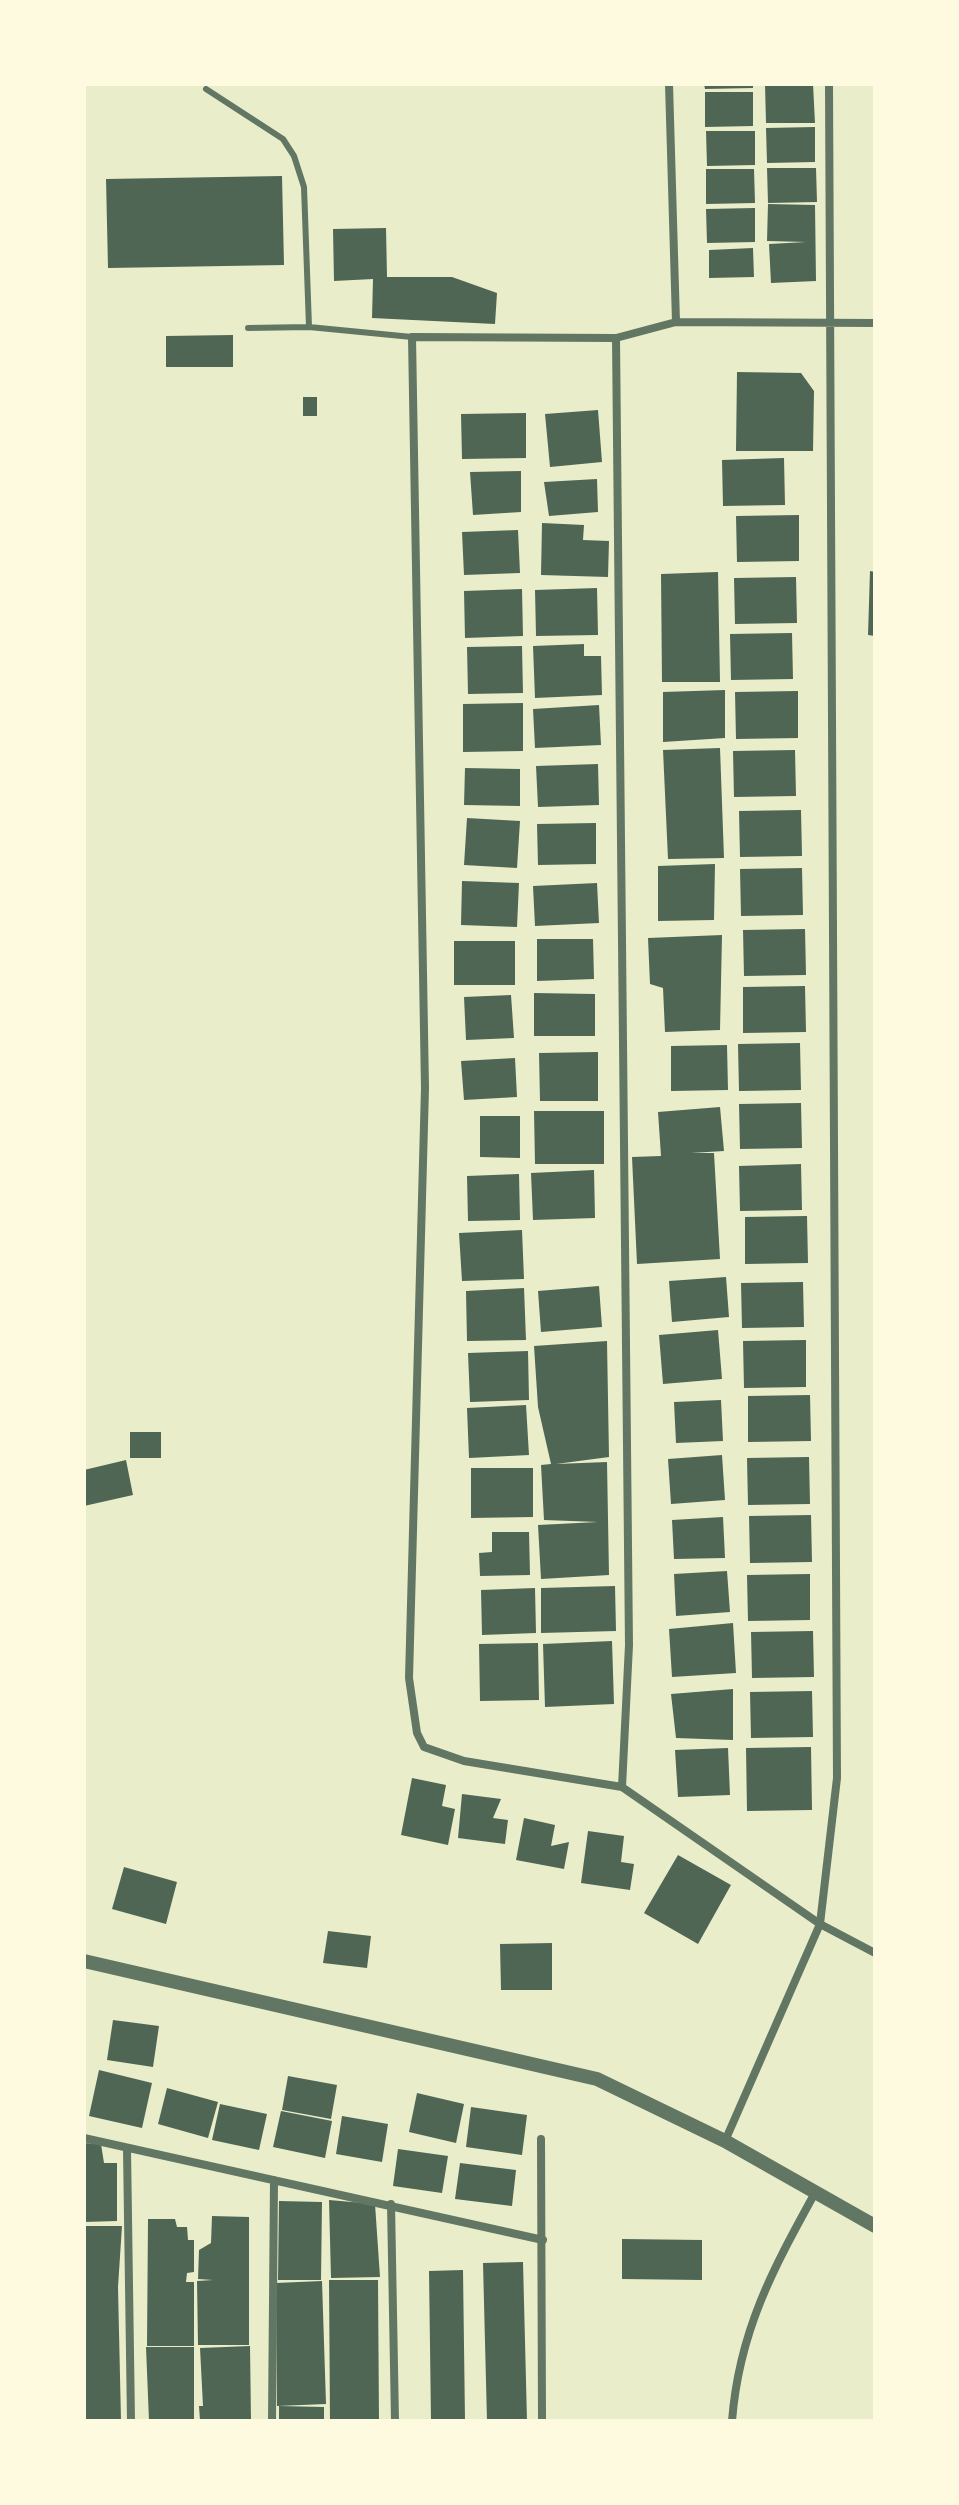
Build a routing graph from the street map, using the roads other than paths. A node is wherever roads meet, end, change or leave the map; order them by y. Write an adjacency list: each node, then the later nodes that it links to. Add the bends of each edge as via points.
1 (669, 84): 4 (street)
2 (829, 84): 5 (street)
3 (206, 89): 7 (lane, via 283,139 294,156 304,187)
4 (676, 322): 5 (street); 10 (street)
5 (832, 323): 6 (street); 12 (street, via 837,1778)
6 (875, 323)
7 (309, 327): 8 (lane); 9 (lane)
8 (248, 328)
9 (412, 337): 10 (street); 11 (street, via 425,1088 409,1678 424,1747)
10 (616, 338): 11 (street, via 629,1645)
11 (622, 1787): 12 (street)
12 (820, 1924): 13 (street); 17 (street)
13 (875, 1953)
14 (84, 1961): 17 (street, via 597,2079)
15 (84, 2138): 18 (street)
16 (541, 2139): 23 (street)
17 (725, 2141): 20 (street)
18 (127, 2149): 19 (street); 24 (street)
19 (274, 2180): 21 (street); 25 (street)
20 (816, 2190): 22 (street); 28 (street, via 752,2317)
21 (391, 2204): 23 (street); 26 (street)
22 (875, 2226)
23 (543, 2240): 27 (street)
24 (131, 2421)
25 (272, 2421)
26 (395, 2421)
27 (542, 2421)
28 (732, 2421)

